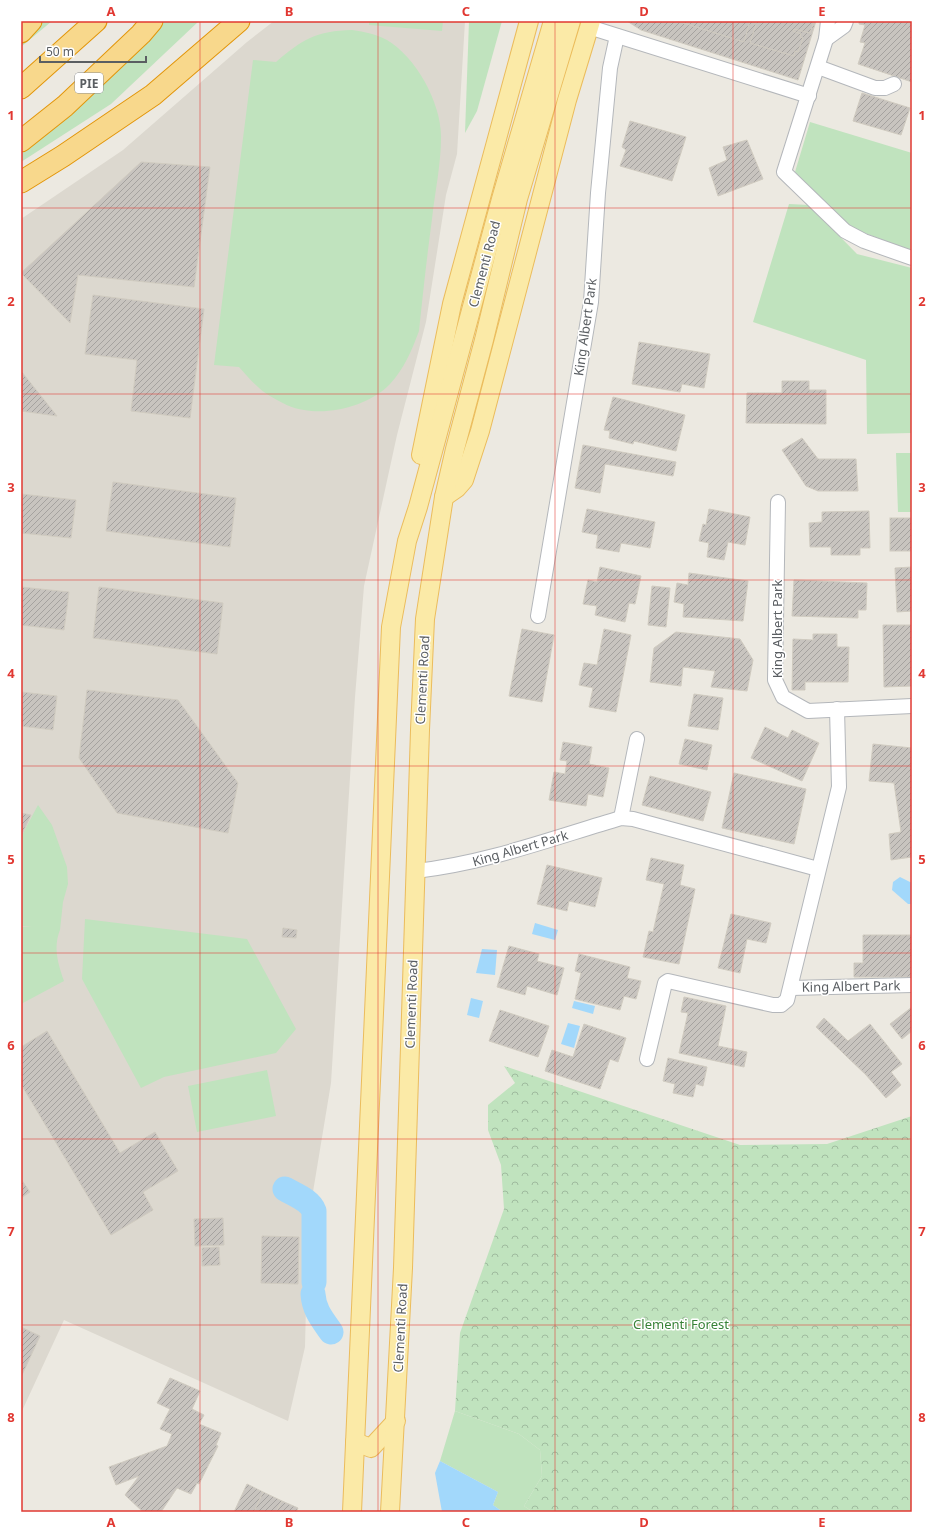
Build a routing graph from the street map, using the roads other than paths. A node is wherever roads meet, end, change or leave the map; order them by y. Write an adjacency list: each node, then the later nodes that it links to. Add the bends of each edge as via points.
1 (32, 21): 11 (highway)
2 (96, 21): 16 (highway)
3 (152, 21): 18 (highway, PIE, via 142,34 65,106)
4 (239, 21): 19 (highway, via 153,95)
5 (529, 21): 24 (main road, Clementi Road, via 452,304 415,486)
6 (553, 21): 20 (main road, Clementi Road)
7 (571, 21): 20 (main road, Clementi Road)
8 (828, 21): 13 (street)
9 (846, 21): 13 (street, via 844,26)
10 (590, 24): 12 (street); 22 (main road, via 565,108 480,432 464,480)
11 (21, 32)
12 (617, 36): 17 (street); 25 (street, King Albert Park, via 610,68 591,302)
13 (826, 39): 14 (street)
14 (818, 68): 15 (street, via 875,88 885,88); 17 (street)
15 (894, 84)
16 (21, 88)
17 (809, 96): 21 (street, via 784,172 845,232)
18 (21, 140)
19 (21, 182)
20 (510, 199): 22 (main road, Clementi Road); 24 (main road, Clementi Road)
21 (912, 258)
22 (444, 497): 31 (main road, Clementi Road, via 425,619)
23 (778, 502): 27 (street, King Albert Park, via 775,680 783,697 808,711)
24 (418, 507): 36 (main road, Clementi Road, via 407,541 391,627)
25 (538, 616)
26 (912, 706): 27 (street, King Albert Park)
27 (837, 709): 30 (street, King Albert Park, via 839,787)
28 (637, 739): 29 (street)
29 (621, 818): 30 (street, King Albert Park, via 633,819); 31 (street, King Albert Park, via 450,868)
30 (818, 869): 33 (street, King Albert Park)
31 (416, 871): 35 (main road, Clementi Road)
32 (912, 985): 33 (street, King Albert Park)
33 (791, 988): 34 (street, King Albert Park, via 787,1000 781,1005 773,1005 668,981 665,983)
34 (647, 1059)
35 (396, 1420): 36 (main road, via 371,1448); 38 (main road, Clementi Road)
36 (356, 1442): 37 (main road, Clementi Road)
37 (352, 1512)
38 (390, 1512)

